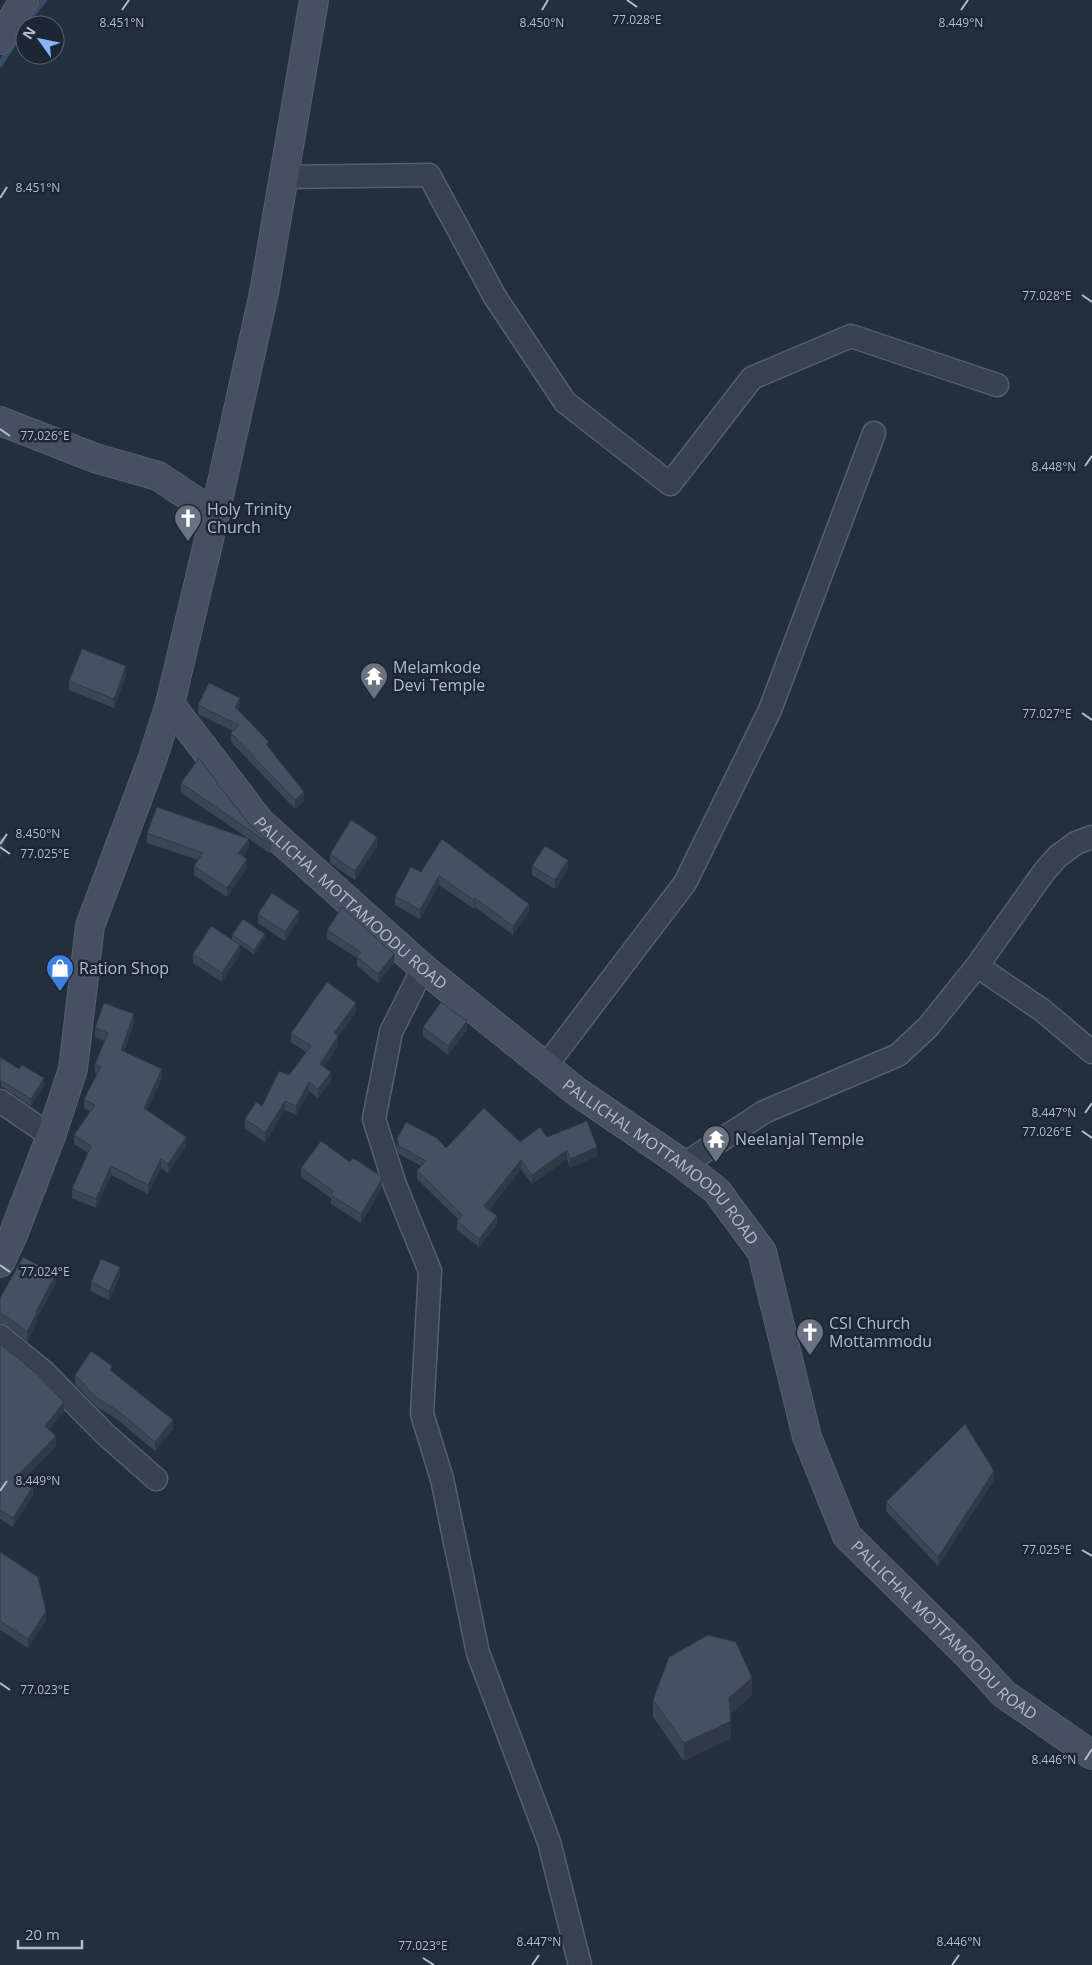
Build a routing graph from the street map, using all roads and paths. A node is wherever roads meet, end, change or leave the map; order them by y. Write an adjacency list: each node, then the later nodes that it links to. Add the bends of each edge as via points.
1 (24, 0): 3 (street)
2 (314, 0): 4 (street)
3 (0, 40)
4 (284, 177): 5 (street, via 430,175 495,297 565,402 670,484 752,378 851,336); 8 (street, via 264,293)
5 (997, 385)
6 (0, 421): 8 (street, via 95,458 158,476)
7 (874, 433): 14 (street, via 770,710 685,883)
8 (215, 514): 9 (street)
9 (170, 704): 12 (street, PALLICHAL MOTTAMOODU ROAD, via 261,823); 16 (street, via 90,926 73,1069)
10 (1092, 837): 11 (street, via 1076,843 1058,856)
11 (977, 966): 13 (street, via 1042,1010); 17 (street, via 928,1027 898,1055 764,1112)
12 (422, 968): 14 (street, PALLICHAL MOTTAMOODU ROAD); 22 (street, via 391,1032 374,1119 395,1185 430,1271 422,1414 442,1479 478,1653 549,1842)
13 (1092, 1052)
14 (545, 1067): 17 (street, PALLICHAL MOTTAMOODU ROAD)
15 (0, 1101): 16 (street)
16 (51, 1136): 18 (street)
17 (683, 1164): 21 (street, PALLICHAL MOTTAMOODU ROAD, via 716,1191 762,1252 807,1436 847,1536 1004,1694)
18 (0, 1263)
19 (0, 1336): 20 (street, via 44,1372 105,1434)
20 (156, 1478)
21 (1092, 1755)
22 (580, 1965)

